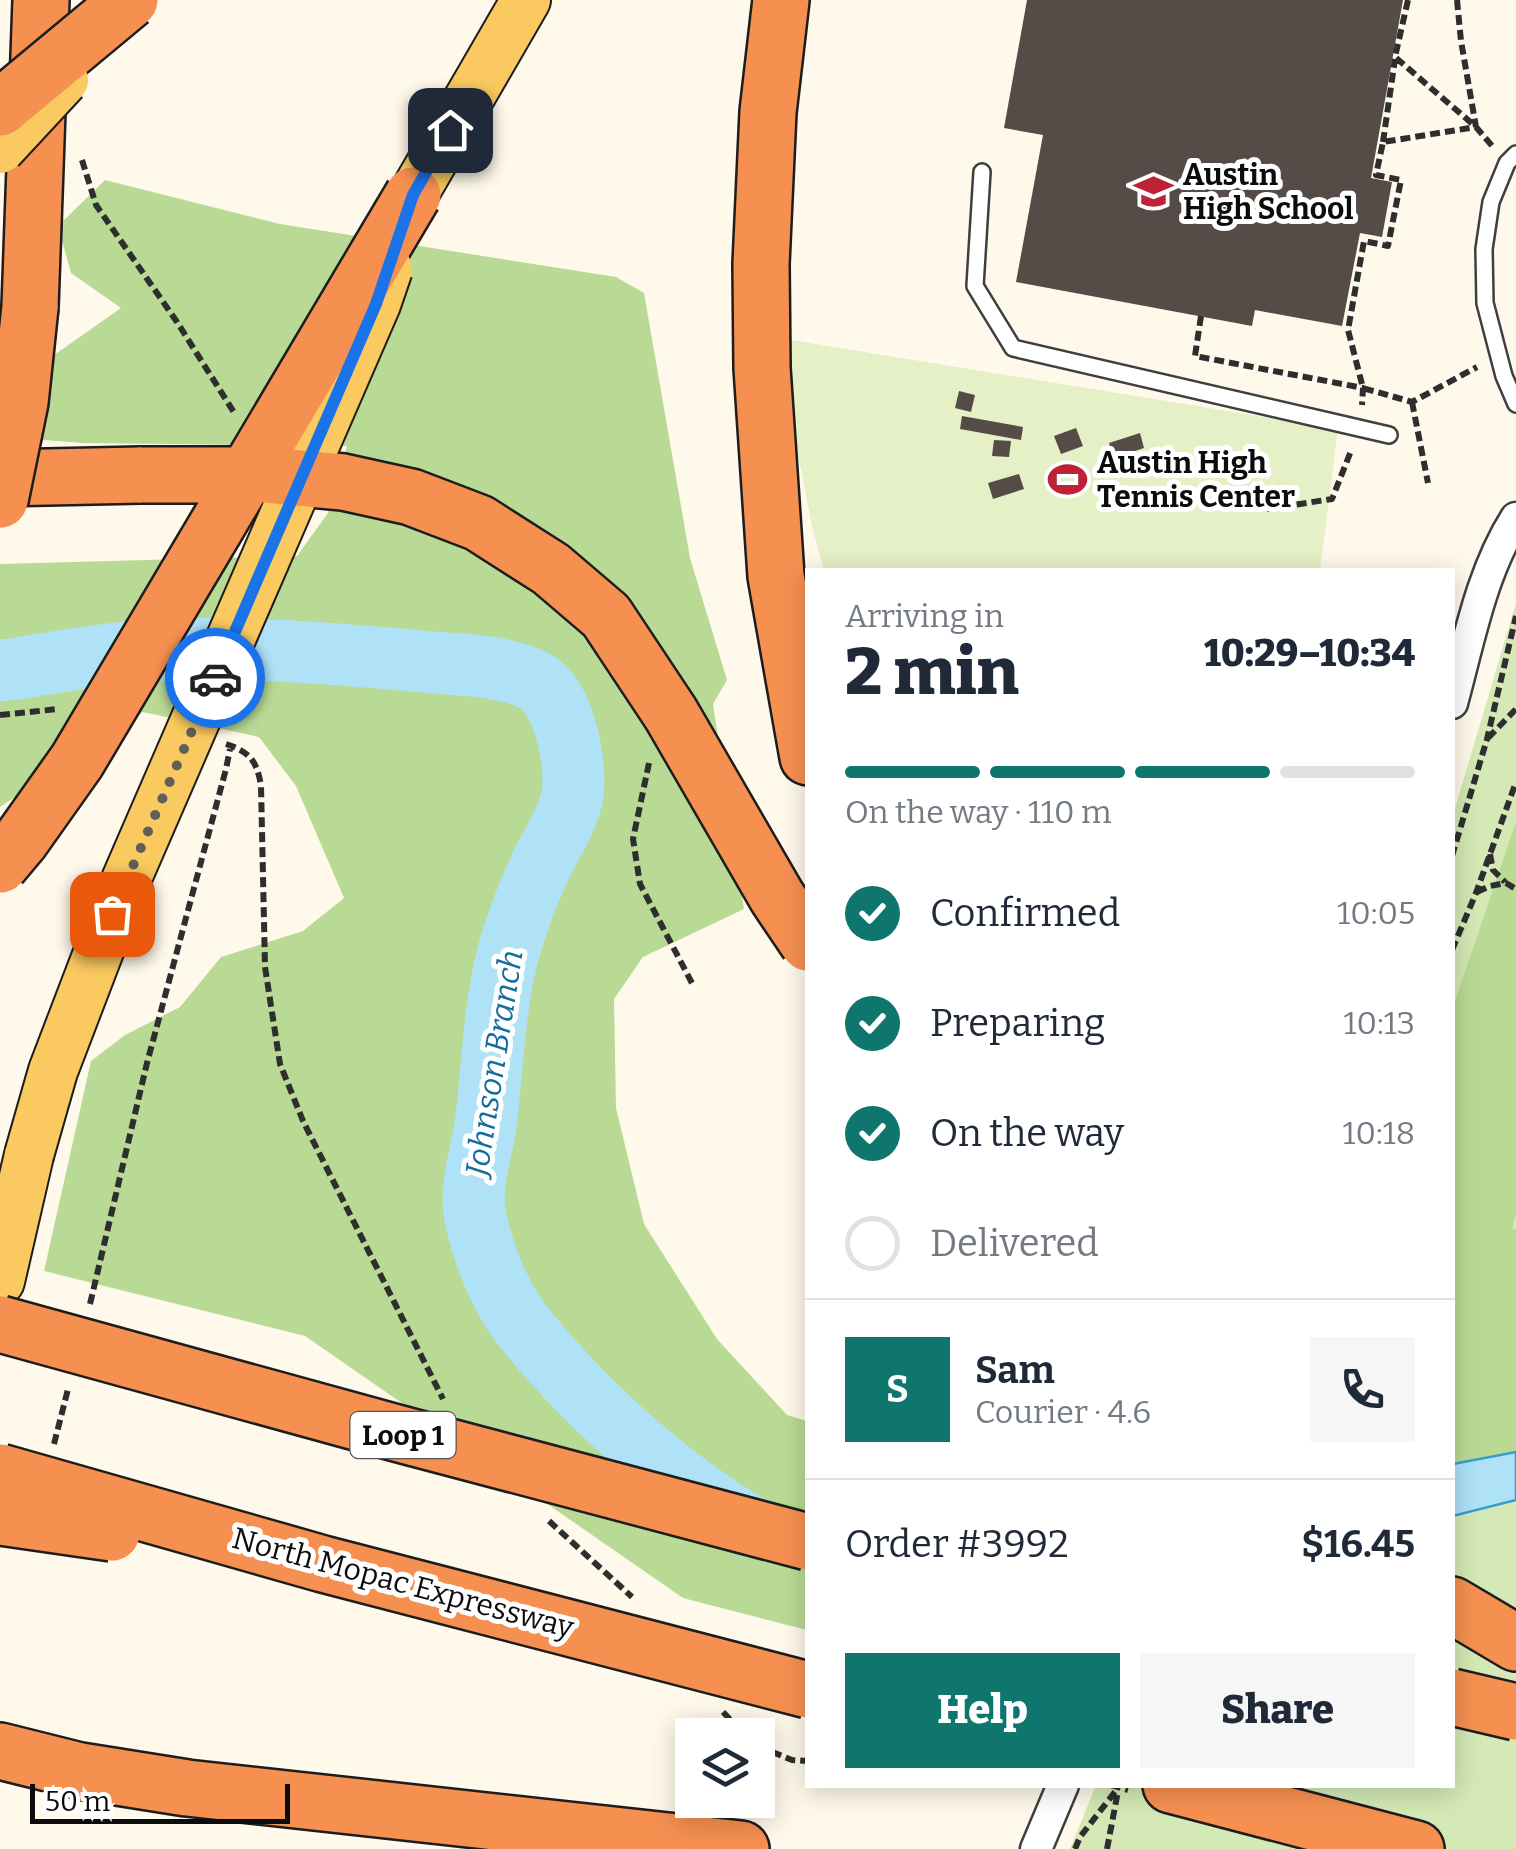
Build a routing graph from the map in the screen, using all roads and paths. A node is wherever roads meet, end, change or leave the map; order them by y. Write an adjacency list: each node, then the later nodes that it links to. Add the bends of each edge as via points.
1 (28, 0): 8 (highway)
2 (41, 0): 28 (highway, bridge, via 30,308)
3 (134, 0): 10 (highway, bridge); 13 (main road, bridge)
4 (526, 0): 17 (main road)
5 (781, 0): 35 (highway, via 760,264 763,386 776,576)
6 (1408, 0): 9 (path)
7 (1457, 0): 11 (path)
8 (0, 23)
9 (1395, 58): 11 (path); 12 (path)
10 (0, 108)
11 (1476, 127): 12 (path); 15 (path)
12 (1382, 142): 20 (path, via 1376,175 1401,180 1388,246 1364,242 1348,330)
13 (0, 150)
14 (80, 151): 23 (path, via 96,206)
15 (1512, 158): 19 (lane, via 1491,202 1484,250 1486,303)
16 (982, 172): 24 (lane, via 975,286 1013,348)
17 (413, 195): 40 (highway, bridge, via 77,761); 47 (main road, bridge, via 376,304 119,896 53,1071)
18 (1201, 316): 20 (path, via 1195,356)
19 (1500, 354): 21 (path); 22 (lane)
20 (1363, 388): 21 (path)
21 (1412, 402): 26 (path)
22 (1516, 404)
23 (238, 420)
24 (1389, 435)
25 (0, 478): 44 (highway, bridge, via 266,474 412,497 479,522 606,616)
26 (1428, 483)
27 (1332, 498): 29 (path)
28 (0, 500)
29 (1267, 508)
30 (1516, 518): 32 (street, via 1500,542)
31 (1516, 616): 34 (path)
32 (1455, 692)
33 (1516, 710): 34 (path)
34 (1488, 739): 38 (path)
35 (805, 740)
36 (652, 746): 46 (path, via 633,839 640,884)
37 (1516, 782): 39 (path)
38 (1455, 846)
39 (1490, 854): 41 (path); 43 (path)
40 (0, 865)
41 (1506, 883): 42 (path); 43 (path)
42 (1516, 889)
43 (1476, 893): 45 (path)
44 (805, 940)
45 (1455, 943)
46 (694, 987)
47 (0, 1281)
48 (89, 1308): 51 (path, via 230,745 258,768 261,786 266,967 280,1064)
49 (0, 1324): 55 (highway, Loop 1, bridge)
50 (69, 1385): 52 (path)
51 (443, 1400)
52 (25, 1467): 56 (highway, North Mopac Expressway, bridge)
53 (540, 1513): 57 (path)
54 (0, 1517): 56 (highway, bridge)
55 (805, 1541)
56 (322, 1564): 60 (highway, North Mopac Expressway, bridge)
57 (636, 1600)
58 (1455, 1607): 59 (highway)
59 (1516, 1643)
60 (805, 1689)
61 (1455, 1698): 63 (highway, bridge)
62 (718, 1706): 64 (path)
63 (1516, 1712)
64 (728, 1718)
65 (0, 1751): 72 (highway, via 188,1788)
66 (775, 1753): 67 (path)
67 (805, 1760)
68 (1062, 1788): 73 (street)
69 (1128, 1788): 74 (path)
70 (1129, 1788): 75 (path)
71 (1139, 1788): 76 (highway)
72 (741, 1849)
73 (1036, 1849)
74 (1076, 1849)
75 (1107, 1849)
76 (1416, 1849)

